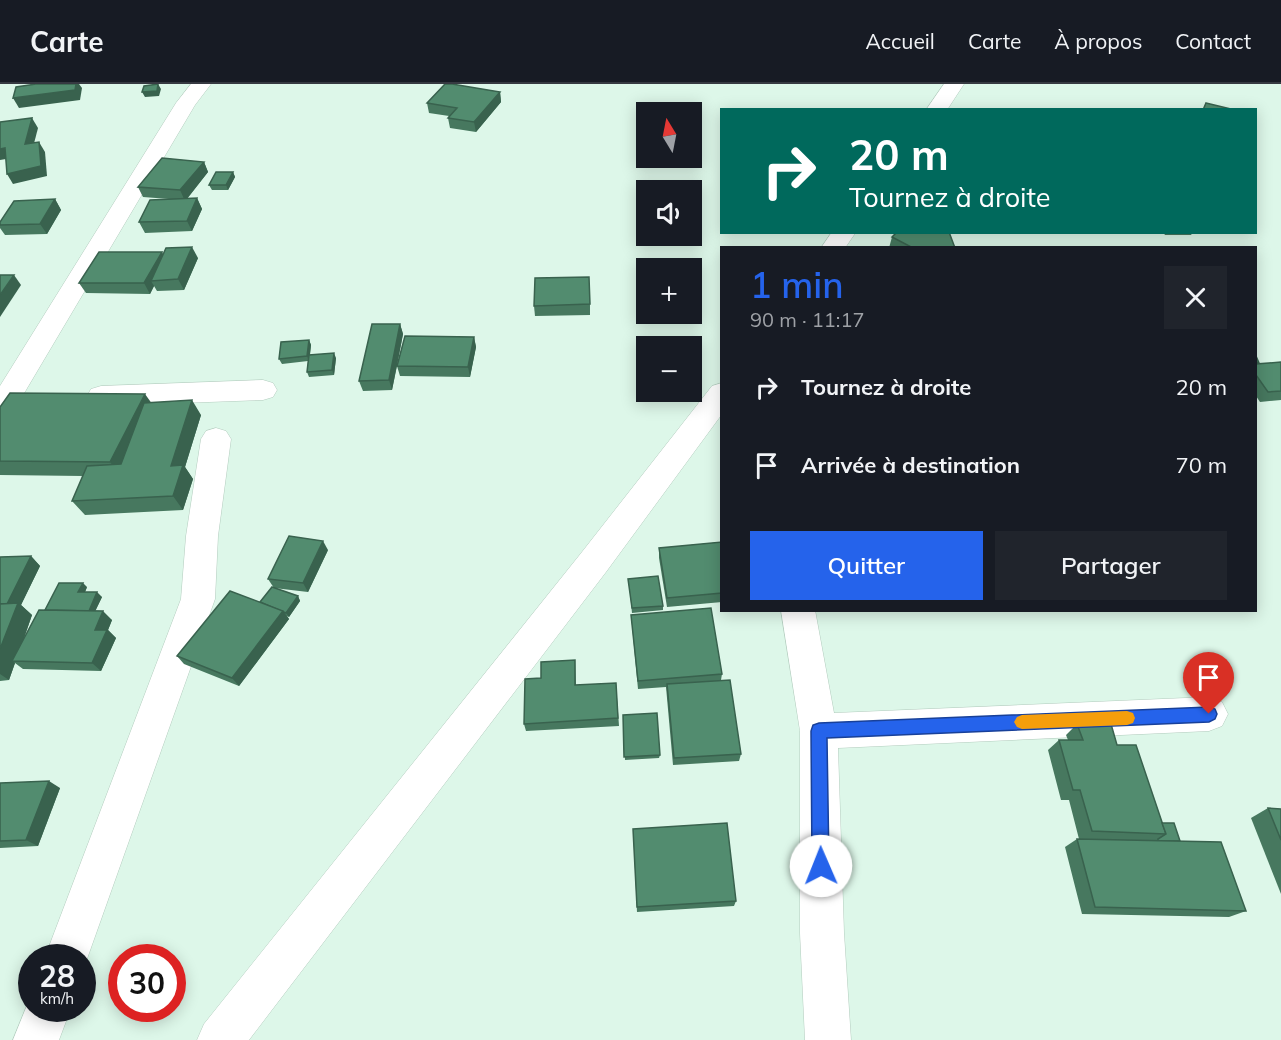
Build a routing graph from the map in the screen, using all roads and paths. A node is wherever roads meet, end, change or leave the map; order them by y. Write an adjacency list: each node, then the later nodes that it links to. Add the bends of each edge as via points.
1 (201, 84): 7 (street)
2 (954, 84): 3 (street)
3 (937, 108)
4 (263, 390): 5 (street)
5 (76, 396)
6 (42, 398): 7 (street)
7 (2, 402)
8 (718, 404): 16 (street)
9 (216, 439): 13 (street, via 201,536 198,599)
10 (798, 612): 12 (street)
11 (1209, 714): 12 (street)
12 (819, 731): 17 (street)
13 (72, 944)
14 (43, 1022): 15 (street)
15 (36, 1040)
16 (220, 1040)
17 (828, 1040)

